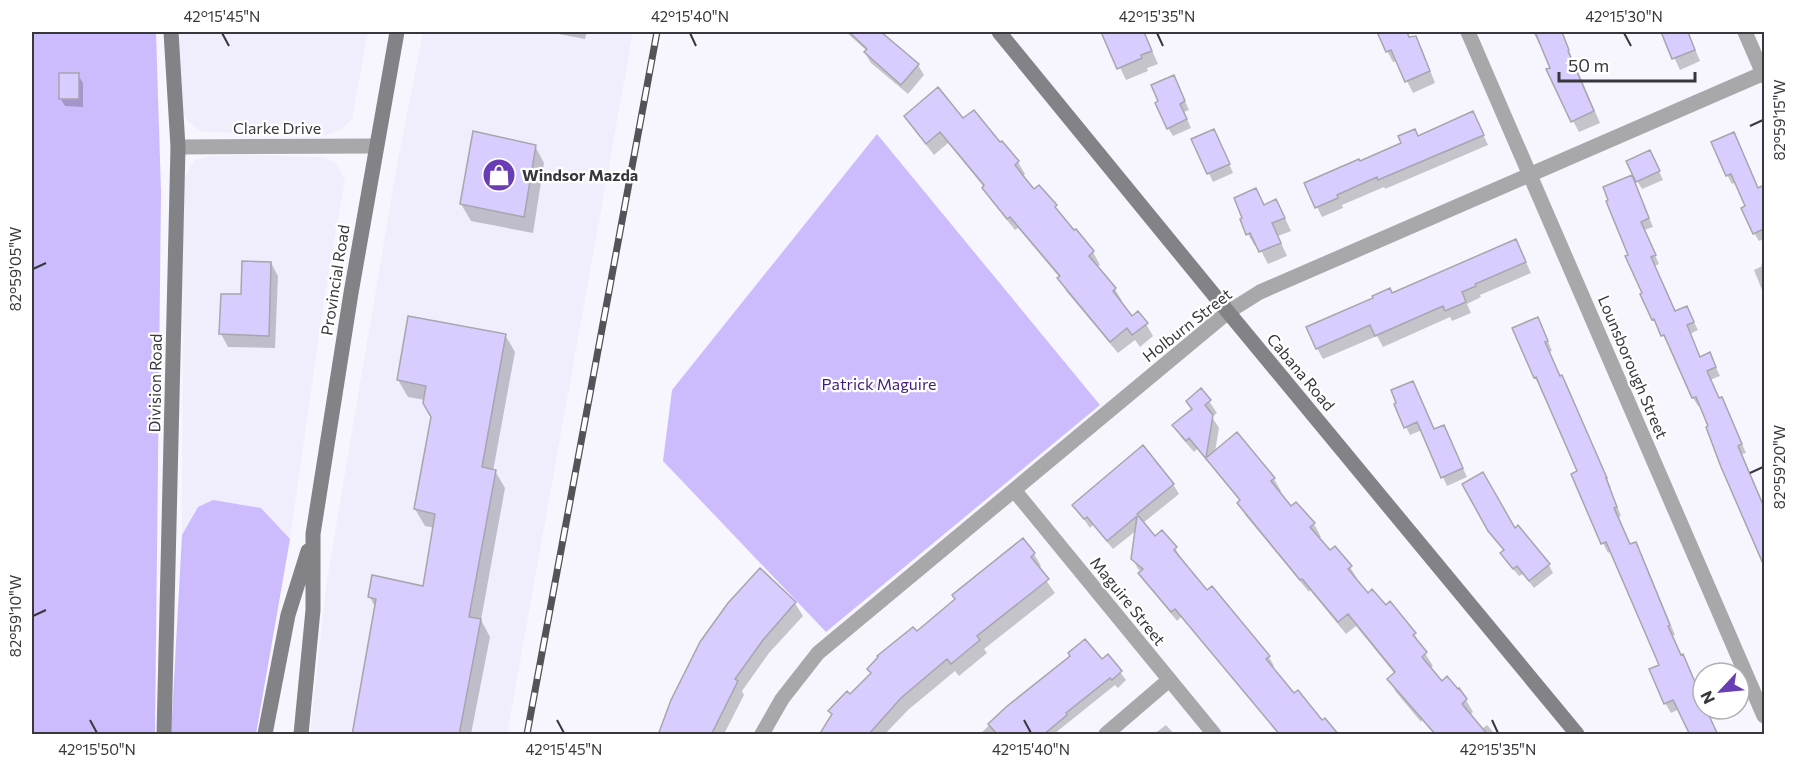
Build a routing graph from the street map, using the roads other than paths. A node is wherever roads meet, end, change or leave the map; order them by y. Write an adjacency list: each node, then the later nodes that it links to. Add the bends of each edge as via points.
1 (171, 32): 8 (main road, Division Road)
2 (397, 32): 7 (main road, Provincial Road)
3 (999, 32): 10 (main road, Cabana Road)
4 (1468, 32): 9 (street, Lounsborough Street)
5 (1745, 32): 6 (street)
6 (1764, 74): 9 (street, Holburn Street)
7 (376, 146): 8 (street, Clarke Drive); 12 (main road, Provincial Road)
8 (178, 147): 15 (main road, Division Road)
9 (1530, 175): 10 (street, Holburn Street, via 1260,292); 14 (street, Lounsborough Street)
10 (1228, 312): 11 (street, Holburn Street); 21 (main road, Cabana Road)
11 (1014, 490): 13 (street, Maguire Street); 18 (street, Holburn Street, via 818,653 782,699)
12 (313, 534): 16 (main road, Provincial Road, via 288,615); 17 (main road, Provincial Road, via 313,610)
13 (1169, 680): 19 (street); 20 (street, Maguire Street)
14 (1764, 716)
15 (164, 735)
16 (265, 735)
17 (301, 735)
18 (762, 735)
19 (1106, 735)
20 (1214, 735)
21 (1577, 735)

